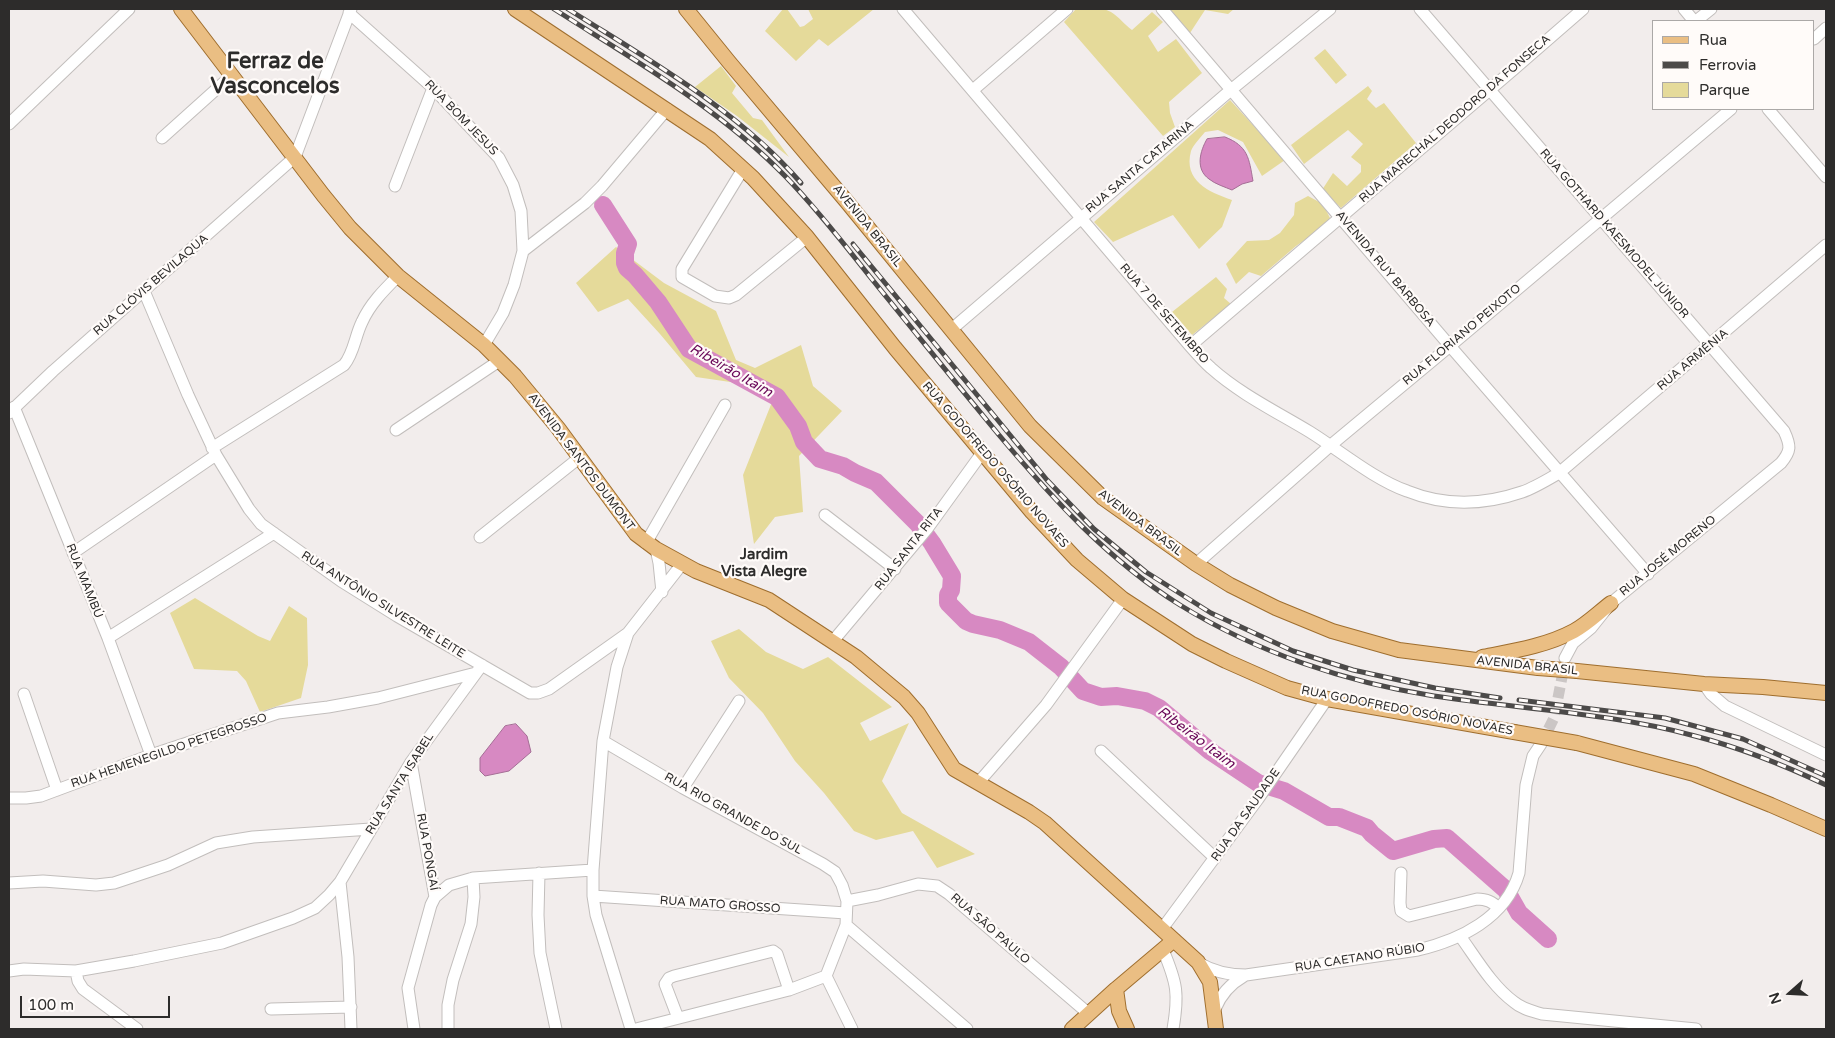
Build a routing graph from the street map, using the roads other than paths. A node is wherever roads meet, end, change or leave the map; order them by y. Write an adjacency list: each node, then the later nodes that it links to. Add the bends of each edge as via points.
1 (129, 9): 26 (street)
2 (181, 9): 18 (main road, AVENIDA SANTOS DUMONT)
3 (515, 9): 23 (main road, RUA GODOFREDO OSÓRIO NOVAES)
4 (686, 9): 40 (main road, AVENIDA BRASIL)
5 (903, 9): 21 (street, RUA 7 DE SETEMBRO)
6 (1066, 9): 21 (street)
7 (1162, 9): 20 (street, AVENIDA RUY BARBOSA)
8 (1330, 9): 20 (street, RUA SANTA CATARINA)
9 (1420, 9): 22 (street, RUA GOTHARD KAESMODEL JÚNIOR)
10 (1583, 9): 22 (street, RUA MARECHAL DEODORO DA FONSECA)
11 (1684, 9): 14 (street)
12 (1711, 9): 15 (street)
13 (350, 11): 19 (street, RUA BOM JESUS); 28 (street)
14 (1694, 20)
15 (1696, 20)
16 (1826, 28): 17 (street)
17 (1815, 38)
18 (231, 76): 27 (street); 28 (main road, AVENIDA SANTOS DUMONT)
19 (433, 88): 31 (street); 37 (street, RUA BOM JESUS, via 499,158 513,185 520,211)
20 (1232, 89): 32 (street, RUA SANTA CATARINA); 33 (street, AVENIDA RUY BARBOSA)
21 (973, 90): 32 (street, RUA 7 DE SETEMBRO)
22 (1490, 90): 33 (street, RUA MARECHAL DEODORO DA FONSECA); 34 (street, RUA GOTHARD KAESMODEL JÚNIOR)
23 (667, 110): 29 (main road, RUA GODOFREDO OSÓRIO NOVAES, via 710,139); 37 (street, via 585,203)
24 (1730, 110): 34 (street, RUA FLORIANO PEIXOTO)
25 (1769, 110): 30 (street)
26 (9, 124)
27 (162, 138)
28 (295, 157): 38 (main road, AVENIDA SANTOS DUMONT, via 350,228); 39 (street, RUA CLÓVIS BEVILAQUA)
29 (744, 169): 35 (main road, RUA GODOFREDO OSÓRIO NOVAES); 35 (street, via 681,272 682,277 715,296 729,298)
30 (1826, 177)
31 (395, 186)
32 (1081, 217): 40 (street, RUA SANTA CATARINA); 42 (street, RUA 7 DE SETEMBRO)
33 (1340, 217): 42 (street, RUA MARECHAL DEODORO DA FONSECA); 43 (street, AVENIDA RUY BARBOSA)
34 (1602, 218): 43 (street, RUA FLORIANO PEIXOTO); 44 (street, RUA GOTHARD KAESMODEL JÚNIOR)
35 (807, 237): 51 (main road, RUA GODOFREDO OSÓRIO NOVAES)
36 (1826, 245): 44 (street, RUA ARMÊNIA)
37 (523, 251): 41 (street, RUA BOM JESUS, via 503,313)
38 (398, 276): 41 (main road, AVENIDA SANTOS DUMONT); 50 (street, via 372,304 344,365)
39 (144, 291): 47 (street, RUA CLÓVIS BEVILAQUA); 50 (street, RUA ANTÔNIO SILVESTRE LEITE)
40 (952, 329): 61 (main road, AVENIDA BRASIL, via 1030,426 1097,491)
41 (484, 345): 45 (main road, AVENIDA SANTOS DUMONT)
42 (1190, 346): 49 (street, RUA 7 DE SETEMBRO, via 1210,368 1232,384)
43 (1450, 346): 49 (street, RUA FLORIANO PEIXOTO); 54 (street, AVENIDA RUY BARBOSA)
44 (1710, 346): 53 (street, RUA GOTHARD KAESMODEL JÚNIOR, via 1784,431 1789,447); 54 (street, RUA ARMÊNIA)
45 (499, 361): 48 (street); 52 (main road, AVENIDA SANTOS DUMONT, via 526,389)
46 (725, 405): 58 (street)
47 (11, 410): 59 (street, RUA MAMBÚ)
48 (396, 430)
49 (1330, 444): 54 (street, RUA 7 DE SETEMBRO, via 1380,478 1406,491 1451,502 1490,500 1523,492); 61 (street, RUA FLORIANO PEIXOTO)
50 (214, 452): 56 (street, RUA ANTÔNIO SILVESTRE LEITE, via 249,510); 59 (street)
51 (982, 453): 62 (street, RUA SANTA RITA); 65 (main road, RUA GODOFREDO OSÓRIO NOVAES, via 1077,560)
52 (579, 458): 57 (street); 58 (main road, AVENIDA SANTOS DUMONT, via 631,529)
53 (1781, 464): 63 (street, RUA JOSÉ MORENO)
54 (1559, 473): 63 (street, AVENIDA RUY BARBOSA)
55 (825, 516): 62 (street)
56 (274, 533): 68 (street); 72 (street, RUA ANTÔNIO SILVESTRE LEITE, via 341,581)
57 (480, 537)
58 (651, 546): 60 (main road, AVENIDA SANTOS DUMONT); 64 (street, via 659,563)
59 (73, 552): 68 (street, RUA MAMBÚ)
60 (682, 564): 64 (street); 69 (main road, AVENIDA SANTOS DUMONT, via 769,600)
61 (1196, 564): 71 (main road, AVENIDA BRASIL, via 1230,585 1332,631 1399,650)
62 (895, 570): 69 (street, RUA SANTA RITA)
63 (1648, 574): 66 (street, RUA JOSÉ MORENO)
64 (662, 592): 67 (street)
65 (1123, 599): 76 (main road, RUA GODOFREDO OSÓRIO NOVAES, via 1192,644 1226,661 1287,688); 84 (street, via 1046,705)
66 (1611, 603): 70 (street, RUA JOSÉ MORENO, via 1591,628 1573,642); 71 (main road, via 1575,631 1524,649)
67 (628, 633): 72 (street, RUA ANTÔNIO SILVESTRE LEITE, via 550,689 538,693 530,693); 78 (street, via 617,667)
68 (108, 638): 81 (street, RUA MAMBÚ)
69 (833, 641): 84 (main road, AVENIDA SANTOS DUMONT, via 904,697 950,765)
70 (1565, 658)
71 (1469, 660): 73 (main road, AVENIDA BRASIL, bridge)
72 (479, 669): 81 (street, RUA HEMENEGILDO PETEGROSSO, via 378,698 278,713); 83 (street, RUA SANTA ISABEL)
73 (1704, 684): 74 (main road, AVENIDA BRASIL); 82 (street, via 1725,706)
74 (1826, 693)
75 (24, 694): 86 (street)
76 (1327, 699): 89 (main road, RUA GODOFREDO OSÓRIO NOVAES, bridge, via 1577,743 1694,774); 90 (street, RUA DA SAUDADE)
77 (738, 701): 85 (street)
78 (603, 741): 85 (street, RUA RIO GRANDE DO SUL); 91 (street)
79 (1541, 744): 100 (street, RUA CAETANO RÚBIO, via 1533,756 1526,785 1519,873 1512,894)
80 (1101, 751): 90 (street)
81 (151, 755): 86 (street, RUA HEMENEGILDO PETEGROSSO)
82 (1826, 755)
83 (411, 762): 88 (street, RUA SANTA ISABEL); 98 (street, RUA PONGAÍ)
84 (978, 783): 103 (main road, AVENIDA SANTOS DUMONT, via 1045,823)
85 (683, 788): 99 (street, RUA RIO GRANDE DO SUL, via 835,872)
86 (58, 790): 87 (street, RUA HEMENEGILDO PETEGROSSO, via 41,796)
87 (9, 798)
88 (371, 829): 95 (street, RUA SANTA ISABEL); 96 (street, via 233,839 114,883 96,885 43,880)
89 (1826, 829)
90 (1215, 858): 103 (street, RUA DA SAUDADE)
91 (593, 870): 92 (street); 97 (street)
92 (539, 873): 94 (street); 125 (street, via 540,953)
93 (1401, 873): 100 (street, via 1400,903 1402,911 1409,916 1478,899 1491,901)
94 (473, 878): 98 (street, via 449,885); 124 (street, via 471,924 453,980)
95 (340, 882): 109 (street, RUA SANTA ISABEL, via 315,908 222,943); 115 (street)
96 (9, 883)
97 (593, 896): 101 (street, RUA MATO GROSSO); 126 (street)
98 (435, 897): 123 (street, RUA PONGAÍ, via 408,988)
99 (847, 901): 101 (street); 119 (street, RUA SÃO PAULO, via 918,884 937,886)
100 (1500, 907): 104 (street, RUA CAETANO RÚBIO, via 1477,927)
101 (846, 913): 102 (street)
102 (846, 925): 111 (street); 129 (street)
103 (1162, 929): 105 (main road, AVENIDA SANTOS DUMONT)
104 (1460, 936): 110 (street, RUA CAETANO RÚBIO, via 1399,954); 134 (street, via 1501,990 1527,1010)
105 (1174, 940): 106 (main road); 107 (main road, AVENIDA SANTOS DUMONT)
106 (1163, 950): 112 (main road); 132 (street, via 1176,986 1178,1003)
107 (1198, 962): 110 (street, RUA CAETANO RÚBIO, via 1225,974); 117 (main road, AVENIDA SANTOS DUMONT, via 1210,982)
108 (9, 971): 109 (street, RUA SANTA ISABEL)
109 (76, 971): 121 (street, via 83,989)
110 (1246, 975): 117 (street, RUA CAETANO RÚBIO, via 1225,990)
111 (826, 976): 113 (street); 128 (street)
112 (1116, 989): 114 (main road); 118 (main road)
113 (789, 990): 120 (street); 120 (street, via 777,954 773,951 669,978 665,984)
114 (1100, 1004): 118 (main road); 119 (main road)
115 (351, 1007): 116 (street); 122 (street)
116 (271, 1009)
117 (1214, 1009): 133 (main road, AVENIDA SANTOS DUMONT)
118 (1119, 1011): 131 (main road)
119 (1089, 1014): 130 (main road)
120 (678, 1018): 127 (street)
121 (136, 1029)
122 (351, 1029)
123 (414, 1029)
124 (448, 1029)
125 (556, 1029)
126 (631, 1029)
127 (636, 1029)
128 (852, 1029)
129 (967, 1029)
130 (1072, 1029)
131 (1127, 1029)
132 (1173, 1029)
133 (1216, 1029)
134 (1696, 1029)

